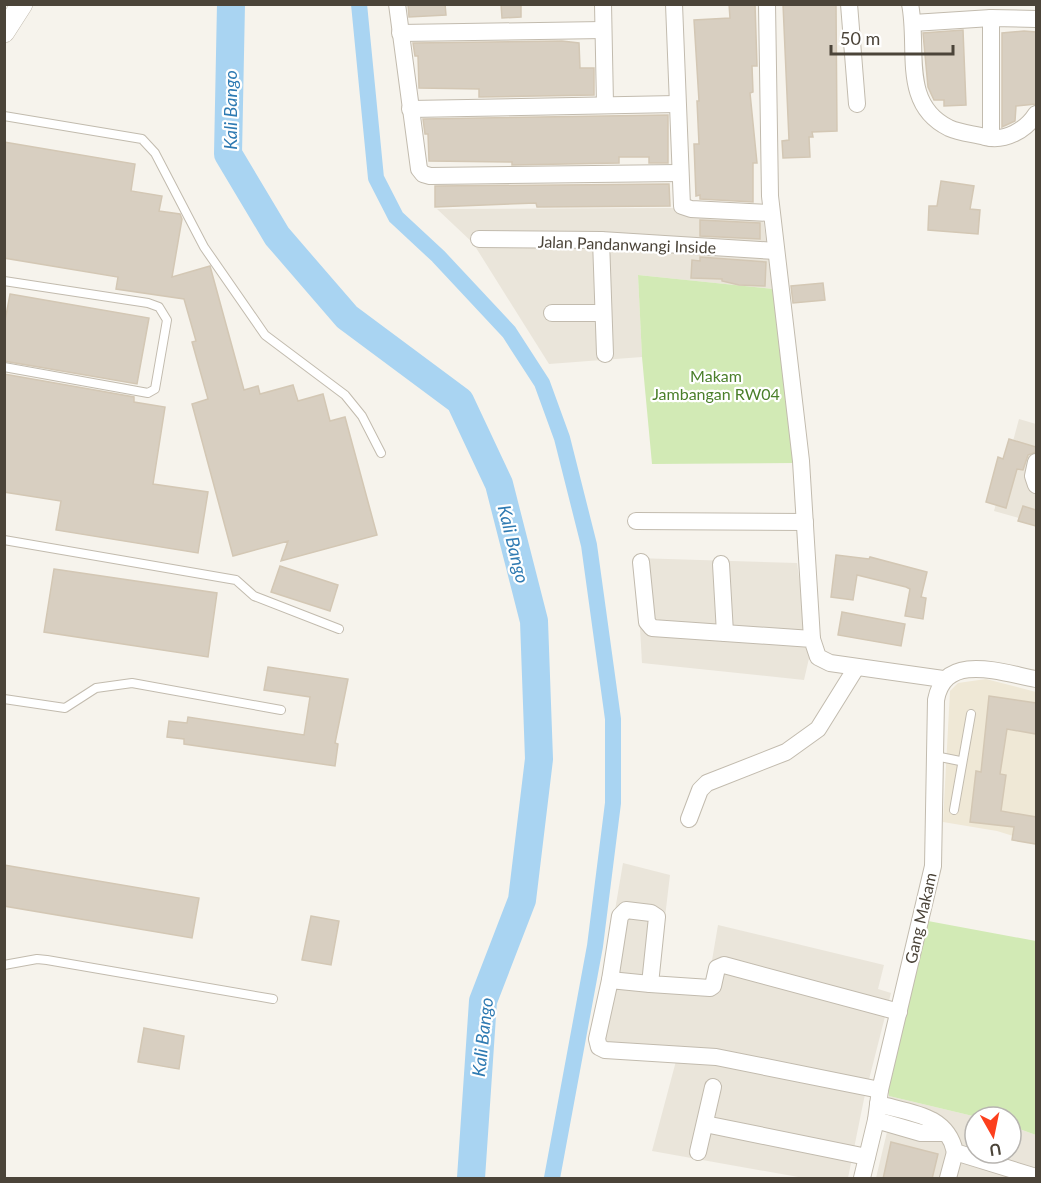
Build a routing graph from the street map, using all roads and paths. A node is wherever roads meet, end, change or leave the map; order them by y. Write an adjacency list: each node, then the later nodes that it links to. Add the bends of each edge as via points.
1 (22, 4): 12 (street)
2 (397, 4): 13 (street)
3 (603, 4): 11 (street)
4 (674, 4): 15 (street)
5 (767, 4): 22 (street)
6 (849, 4): 16 (street)
7 (910, 4): 10 (street)
8 (991, 18): 9 (street); 10 (street); 20 (street)
9 (1036, 19)
10 (913, 23): 20 (street, via 917,95 926,109 949,128)
11 (603, 30): 13 (street); 14 (street)
12 (4, 32)
13 (400, 33): 17 (street)
14 (605, 104): 15 (street); 17 (street)
15 (677, 104): 21 (street)
16 (857, 104)
17 (410, 109): 21 (street, via 419,169 426,176)
18 (1036, 114): 20 (street, via 1020,132)
19 (4, 116): 31 (lane, via 142,139 155,153 213,262 265,335 345,395 362,416)
20 (991, 138)
21 (679, 173): 22 (street, via 685,208)
22 (771, 213): 25 (street)
23 (479, 239): 24 (street, Jalan Pandanwangi Inside)
24 (601, 240): 25 (street, Jalan Pandanwangi Inside); 27 (street)
25 (776, 251): 35 (street)
26 (4, 281): 30 (lane, via 148,303 159,307 167,320 155,389 148,393)
27 (602, 313): 28 (street); 29 (street)
28 (552, 314)
29 (605, 354)
30 (4, 367)
31 (381, 453)
32 (1036, 462): 33 (street)
33 (1036, 485)
34 (636, 521): 35 (street)
35 (805, 522): 41 (street)
36 (4, 540): 39 (lane, via 236,580 254,596)
37 (641, 562): 40 (street, via 647,622 652,628)
38 (721, 564): 40 (street)
39 (339, 629)
40 (725, 633): 41 (street)
41 (812, 639): 42 (street, via 813,649 822,660)
42 (856, 668): 43 (street); 51 (street, via 818,729 786,752 707,783 700,790)
43 (943, 679): 44 (street, via 971,669); 48 (street, Gang Makam, via 936,700)
44 (1036, 680)
45 (4, 699): 46 (lane, via 65,708 96,688 132,683)
46 (281, 710)
47 (971, 714): 49 (lane)
48 (935, 756): 49 (lane); 56 (street, Gang Makam, via 933,866)
49 (960, 761): 50 (lane)
50 (954, 810)
51 (689, 819)
52 (4, 965): 55 (lane, via 47,960)
53 (610, 980): 54 (street); 54 (street, via 620,916 626,910 657,917); 58 (street, via 597,1039 602,1049 716,1057)
54 (650, 984): 56 (street, via 710,988 717,968 724,965)
55 (273, 999)
56 (899, 1012): 58 (street, Gang Makam)
57 (713, 1087): 59 (street)
58 (878, 1105): 61 (street, via 932,1118 952,1140); 62 (street, Gang Makam)
59 (705, 1124): 60 (street); 62 (street)
60 (698, 1152)
61 (955, 1152): 63 (street); 65 (street)
62 (867, 1157): 64 (street, Gang Makam)
63 (1036, 1177)
64 (862, 1179)
65 (948, 1179)

